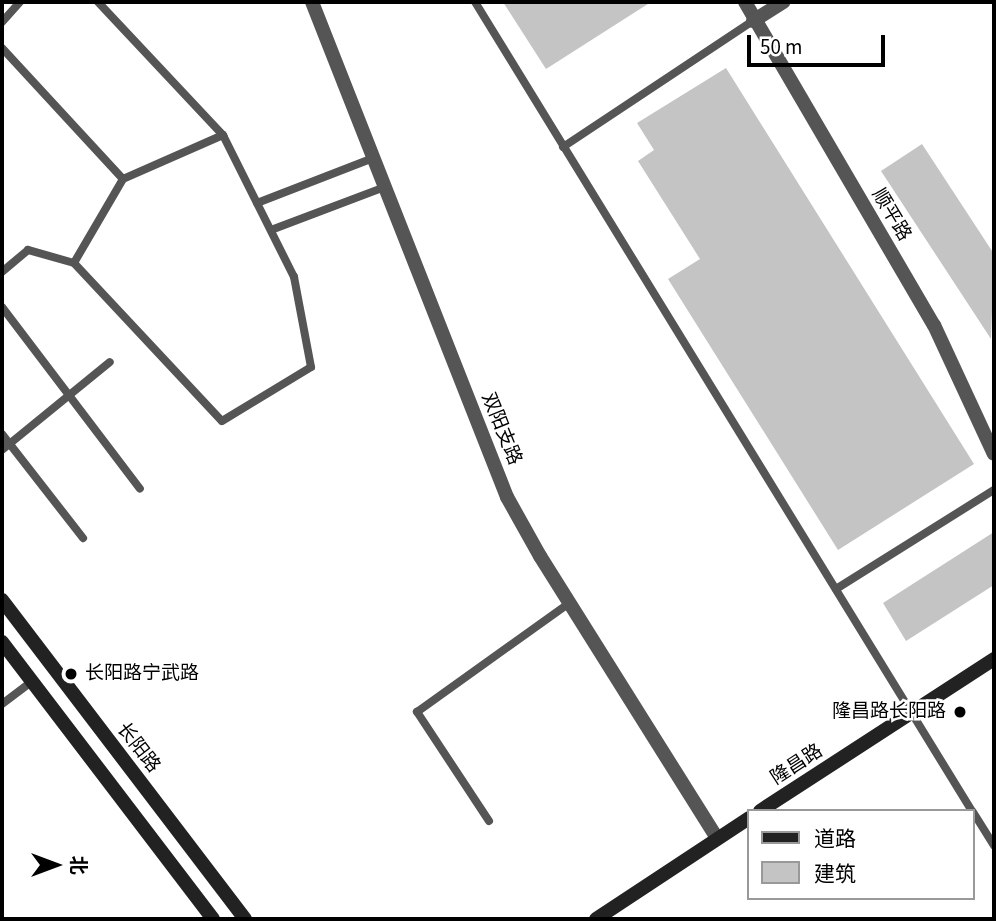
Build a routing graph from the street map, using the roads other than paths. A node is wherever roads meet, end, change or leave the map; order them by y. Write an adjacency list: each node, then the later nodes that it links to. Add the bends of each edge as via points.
1 (20, 2): 7 (lane)
2 (98, 2): 10 (lane)
3 (312, 2): 12 (street, 双阳支路)
4 (475, 2): 11 (lane)
5 (745, 2): 8 (street, 顺平路)
6 (783, 2): 8 (street)
7 (2, 22)
8 (753, 22): 11 (lane); 25 (street, 顺平路, via 934,325)
9 (2, 48): 13 (lane)
10 (223, 135): 13 (lane); 15 (lane)
11 (563, 147): 29 (lane)
12 (373, 158): 14 (street, 双阳支路); 15 (lane)
13 (123, 179): 17 (lane)
14 (385, 187): 16 (lane); 31 (street, 双阳支路, via 508,496)
15 (257, 203): 16 (lane)
16 (271, 230): 17 (lane, via 294,277 311,367 222,421)
17 (74, 263): 18 (lane, via 28,250)
18 (2, 272)
19 (2, 307): 21 (lane)
20 (110, 362): 21 (lane)
21 (69, 395): 23 (lane); 26 (lane)
22 (2, 433): 23 (lane)
23 (9, 444): 24 (lane); 28 (lane)
24 (2, 450)
25 (994, 454)
26 (140, 489)
27 (994, 490): 29 (lane)
28 (83, 538)
29 (836, 589): 36 (lane)
30 (2, 600): 45 (main road, 长阳路)
31 (569, 603): 41 (lane, via 416,712); 42 (street, 双阳支路)
32 (2, 642): 34 (main road)
33 (994, 659): 36 (main road, 隆昌路)
34 (33, 681): 35 (lane); 44 (main road)
35 (2, 704)
36 (913, 713): 37 (main road, 隆昌路); 38 (lane)
37 (763, 809)
38 (972, 809)
39 (975, 814): 43 (lane)
40 (748, 819): 42 (main road)
41 (489, 821)
42 (717, 838): 46 (main road)
43 (994, 846)
44 (213, 919)
45 (245, 919)
46 (596, 919)

